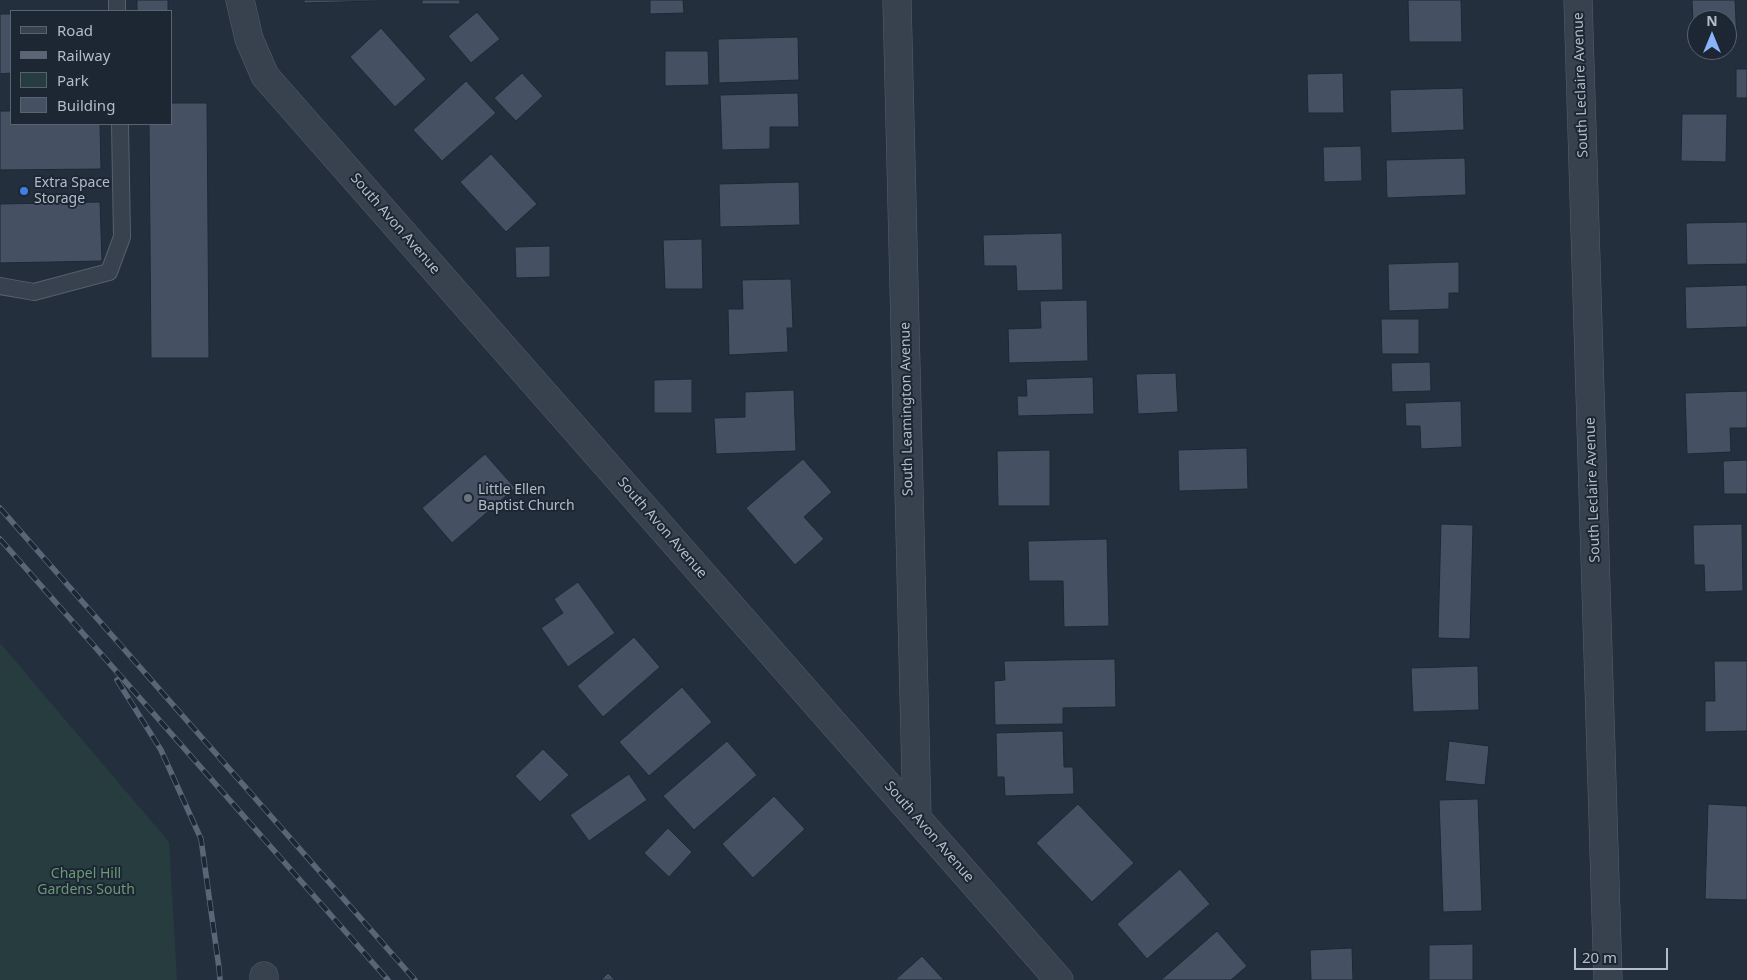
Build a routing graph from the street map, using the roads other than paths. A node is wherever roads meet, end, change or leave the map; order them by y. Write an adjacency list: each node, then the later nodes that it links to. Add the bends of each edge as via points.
1 (240, 0): 6 (street, South Avon Avenue, via 249,39 265,76)
2 (897, 0): 6 (street, South Leamington Avenue)
3 (1578, 0): 8 (street, South Leclaire Avenue)
4 (120, 125): 5 (lane, via 122,237 109,272 34,292)
5 (0, 286)
6 (917, 817): 7 (street, South Avon Avenue)
7 (1060, 980)
8 (1608, 980)

